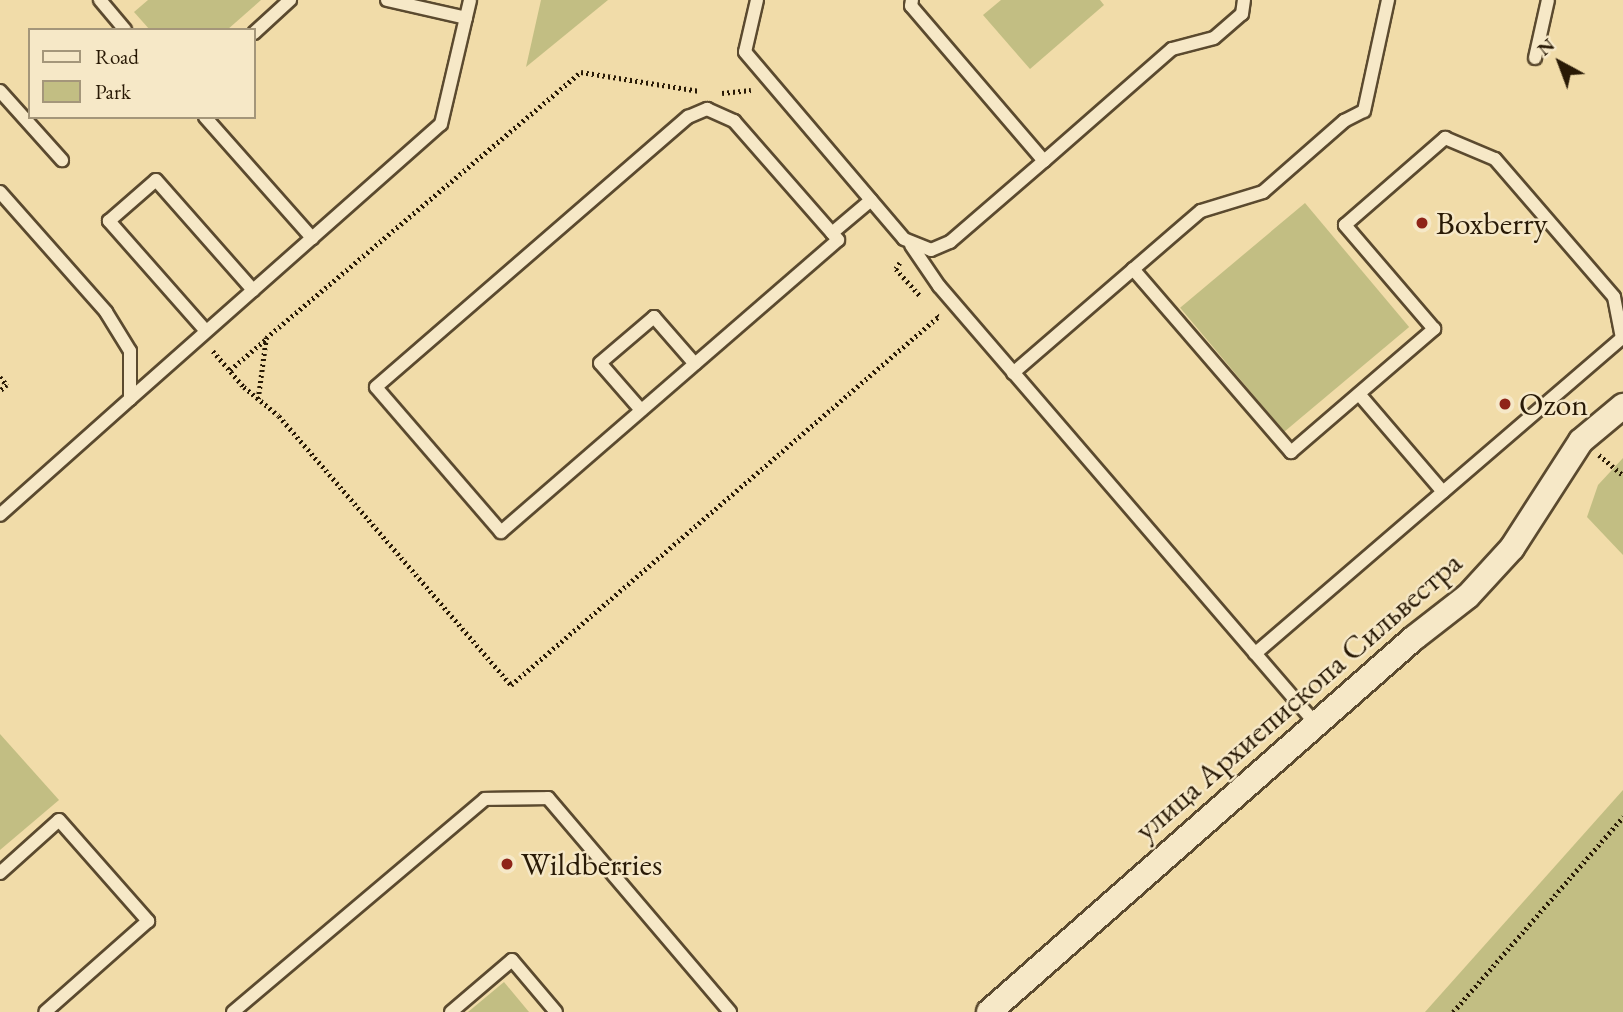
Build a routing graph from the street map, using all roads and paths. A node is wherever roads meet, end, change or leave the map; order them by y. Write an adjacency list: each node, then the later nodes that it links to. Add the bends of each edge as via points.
1 (100, 0): 11 (lane)
2 (290, 0): 12 (lane)
3 (387, 0): 10 (lane)
4 (470, 0): 10 (lane)
5 (757, 0): 14 (lane, via 745,52)
6 (912, 0): 20 (lane, via 911,6)
7 (1244, 0): 20 (lane, via 1242,14 1214,38 1172,49)
8 (1388, 0): 26 (lane, via 1364,111 1344,121 1263,192 1201,211)
9 (1548, 0): 13 (lane)
10 (466, 18): 24 (lane, via 441,124)
11 (123, 28)
12 (256, 31)
13 (1535, 58)
14 (774, 86): 17 (path); 22 (lane)
15 (0, 90): 19 (lane)
16 (703, 92): 29 (path, via 581,72)
17 (717, 94)
18 (207, 119): 24 (lane)
19 (62, 160)
20 (1044, 161): 25 (lane, via 950,242 931,250)
21 (0, 192): 37 (lane, via 106,312 130,351)
22 (871, 200): 23 (lane); 25 (lane)
23 (832, 233): 30 (lane, via 838,240); 39 (lane, via 734,121 717,110 697,112 376,387 500,531)
24 (312, 238): 27 (lane)
25 (911, 245): 32 (lane, via 939,286)
26 (1133, 269): 32 (lane); 35 (lane, via 1291,452)
27 (253, 290): 28 (lane); 28 (lane, via 156,180 109,221)
28 (206, 331): 37 (lane)
29 (267, 338): 31 (path); 36 (path)
30 (695, 364): 39 (lane); 39 (lane, via 654,317 600,363)
31 (230, 370)
32 (1013, 373): 42 (lane)
33 (0, 377): 34 (path, via 7,385)
34 (0, 391)
35 (1359, 394): 40 (lane); 40 (lane, via 1434,329 1345,225 1446,138 1495,159 1614,297 1622,338)
36 (257, 399)
37 (130, 400): 41 (lane)
38 (1623, 406): 43 (street, улица Архиепископа Сильвестра, via 1581,441 1511,548 1468,596)
39 (641, 410)
40 (1443, 492): 42 (lane)
41 (0, 514)
42 (1255, 654): 43 (lane)
43 (1316, 724): 51 (street, улица Архиепископа Сильвестра)
44 (1623, 817): 52 (path)
45 (0, 873): 46 (lane, via 59,820 148,921)
46 (45, 1012)
47 (233, 1012): 50 (lane, via 485,799 548,798)
48 (451, 1012): 49 (lane, via 512,960)
49 (556, 1012)
50 (730, 1012)
51 (989, 1012)
52 (1453, 1012)

